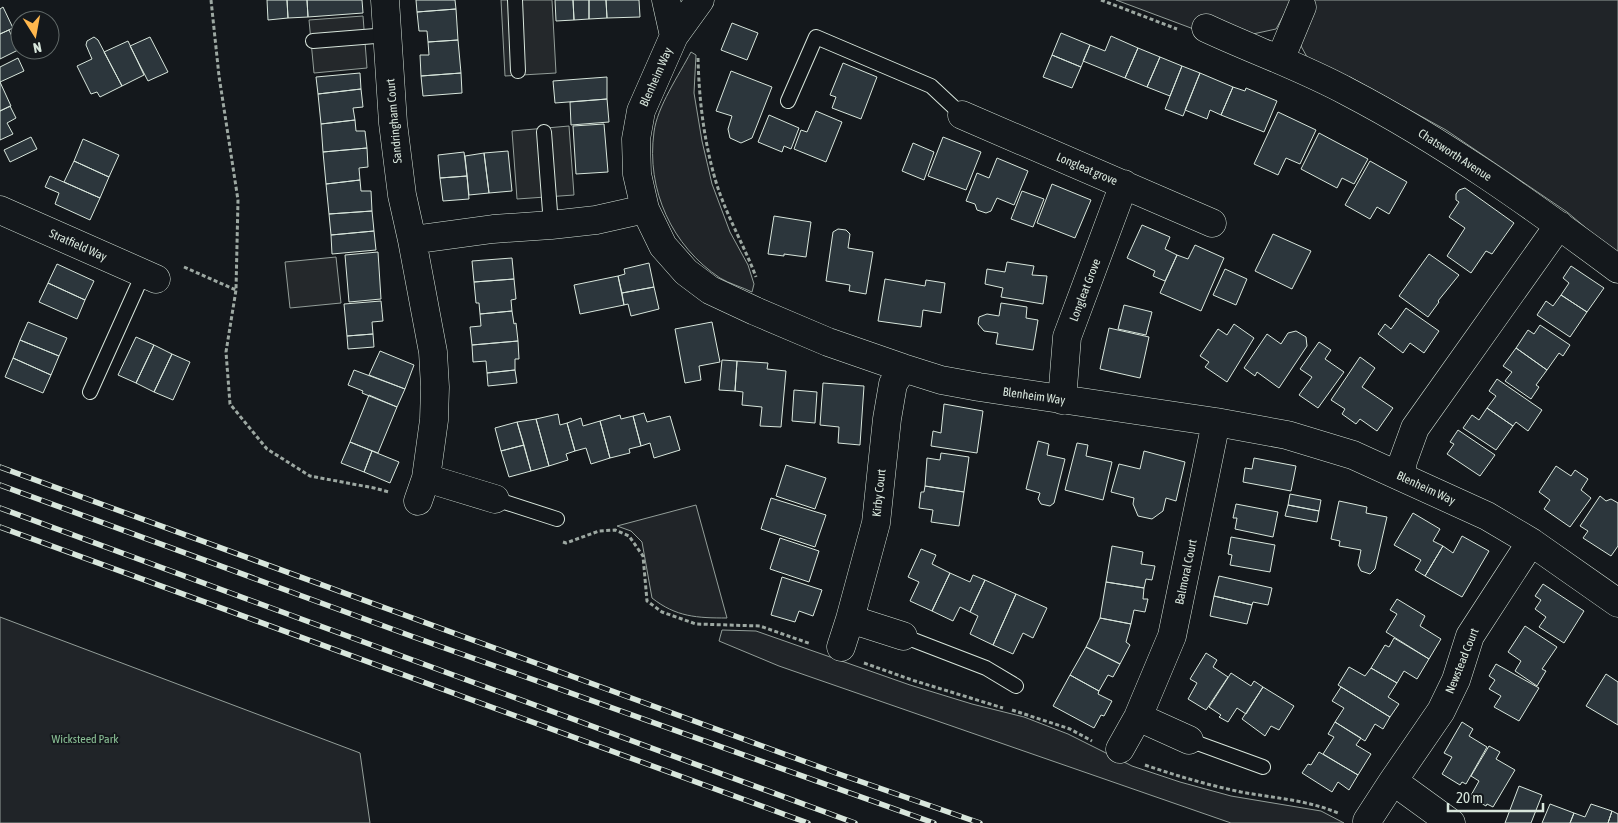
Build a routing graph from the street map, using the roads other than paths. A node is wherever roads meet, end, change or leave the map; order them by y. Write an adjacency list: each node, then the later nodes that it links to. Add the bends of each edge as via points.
1 (385, 0): 7 (street, Sandringham Court)
2 (515, 0): 11 (lane)
3 (666, 0): 8 (street, Blenheim Way)
4 (700, 0): 8 (street, Blenheim Way)
5 (1302, 7): 10 (street)
6 (1211, 31): 10 (street, Chatsworth Avenue)
7 (388, 35): 9 (lane); 21 (street, Sandringham Court, via 393,122 402,195)
8 (674, 36): 16 (street, Blenheim Way, via 641,111 636,138 637,174)
9 (313, 41)
10 (1280, 60): 20 (street, Chatsworth Avenue, via 1347,91 1440,144)
11 (518, 71)
12 (788, 102): 13 (lane, via 816,37 931,86)
13 (962, 115): 15 (street, Longleat grove)
14 (544, 132): 19 (lane)
15 (1124, 184): 18 (street, Longleat grove); 26 (street, Longleat Grove, via 1067,337)
16 (645, 209): 19 (street, via 596,220); 24 (street, Blenheim Way, via 663,246 686,272 710,290 828,342)
17 (0, 210): 23 (street, Stratfield Way)
18 (1212, 223)
19 (551, 225): 21 (street)
20 (1559, 225): 22 (street, Chatsworth Avenue); 28 (street, via 1415,428)
21 (412, 240): 29 (street, Sandringham Court, via 433,352 434,420 422,489)
22 (1618, 269)
23 (149, 276): 25 (lane)
24 (903, 368): 26 (street, Blenheim Way, via 941,380); 33 (street, Kirby Court, via 893,384 876,523)
25 (90, 392)
26 (1062, 400): 27 (street, Blenheim Way)
27 (1216, 422): 28 (street, Blenheim Way, via 1296,438); 37 (street, Balmoral Court, via 1172,636)
28 (1401, 476): 31 (street, Blenheim Way, via 1487,516)
29 (495, 499): 30 (lane)
30 (557, 519)
31 (1531, 542): 32 (street, Blenheim Way); 41 (street, Newstead Court, via 1470,636 1456,680 1441,711)
32 (1618, 603)
33 (850, 619): 34 (street); 35 (street, Kirby Court)
34 (903, 636): 36 (lane, via 986,668)
35 (849, 654)
36 (1016, 686)
37 (1138, 717): 38 (street); 39 (street, Balmoral Court)
38 (1189, 740): 40 (lane)
39 (1131, 756)
40 (1263, 767)
41 (1393, 781): 42 (street, Newstead Court); 43 (street)
42 (1355, 818)
43 (1451, 823)

